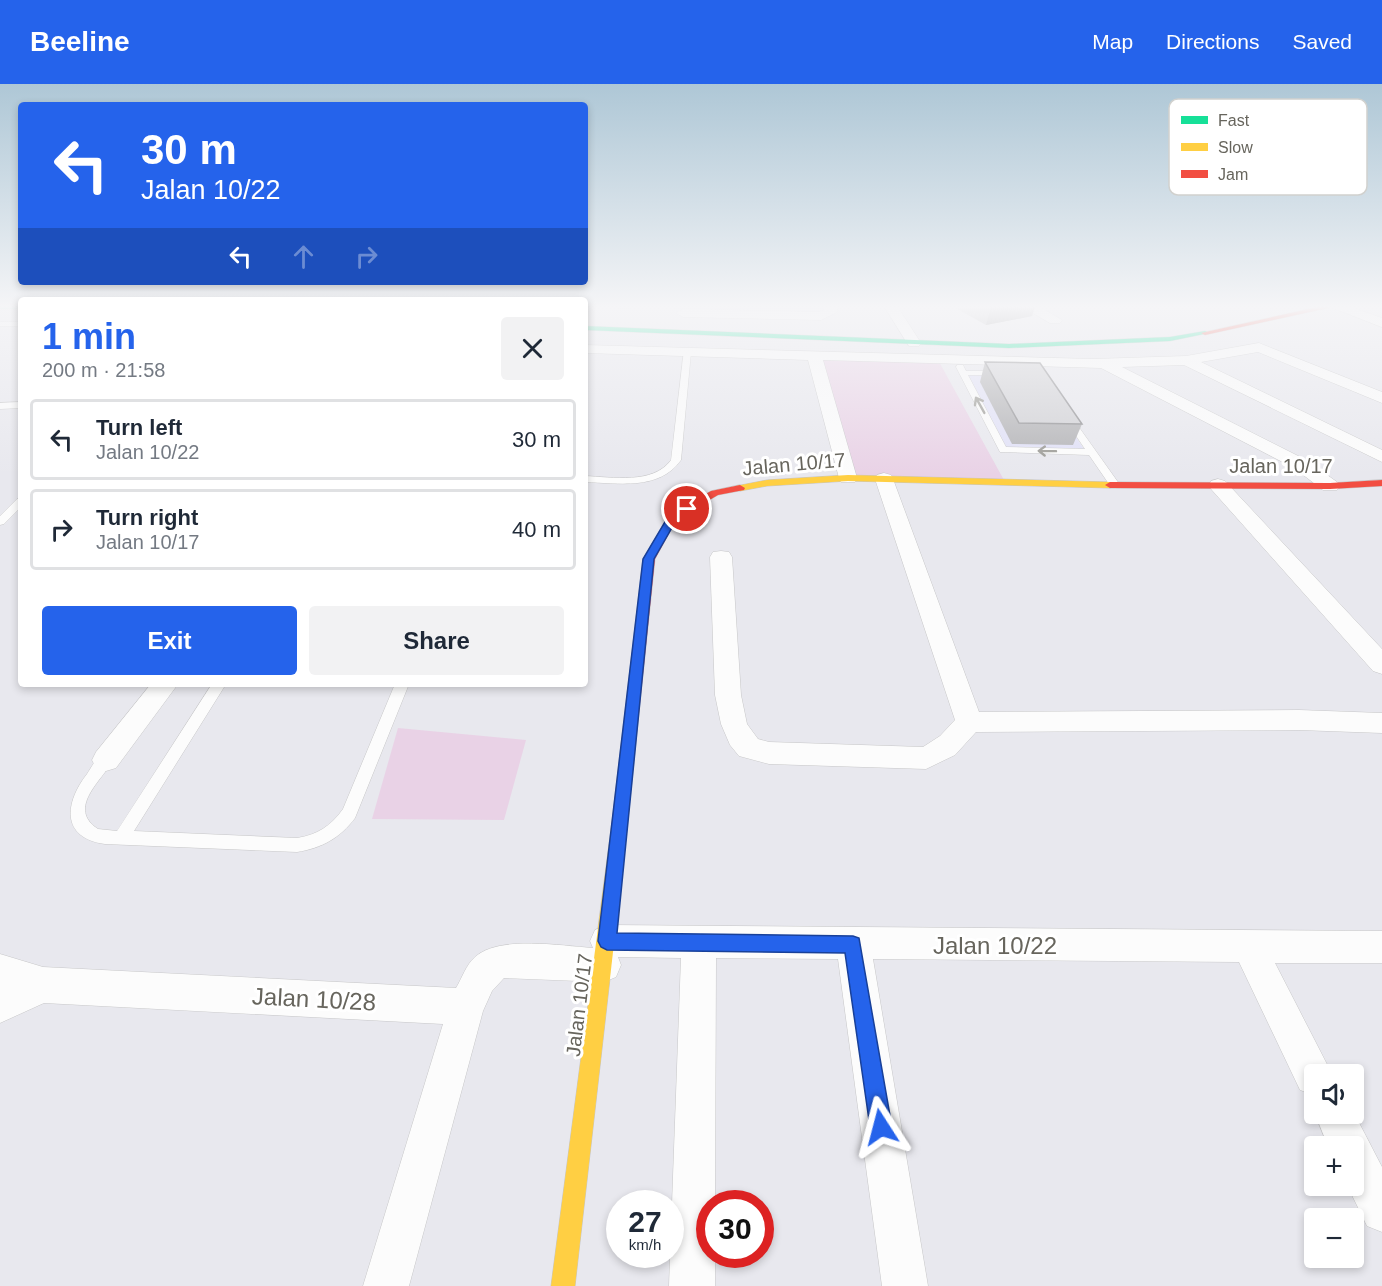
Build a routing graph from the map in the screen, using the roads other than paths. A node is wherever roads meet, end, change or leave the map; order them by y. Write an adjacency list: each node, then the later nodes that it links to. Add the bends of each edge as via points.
1 (686, 362): 17 (lane, via 674,465 644,479)
2 (816, 362): 16 (street)
3 (894, 362): 8 (street)
4 (1143, 362): 7 (street)
5 (1190, 362): 15 (street)
6 (1295, 362): 10 (street)
7 (1103, 364): 8 (street); 22 (street, via 1300,464)
8 (959, 367): 9 (lane); 14 (lane, one-way to 8, via 1003,450)
9 (1007, 374)
10 (1382, 398)
11 (18, 405): 12 (lane)
12 (0, 406)
13 (1064, 413): 14 (lane)
14 (1091, 452): 20 (lane)
15 (1382, 457)
16 (848, 478): 18 (street, Jalan 10/17); 38 (street, Jalan 10/17, via 767,483 715,493 673,517 649,559)
17 (588, 479)
18 (884, 479): 20 (street, Jalan 10/17); 30 (street)
19 (1382, 483): 22 (street, Jalan 10/17)
20 (1115, 485): 21 (street, Jalan 10/17)
21 (1218, 485): 22 (street, Jalan 10/17); 26 (street)
22 (1330, 486)
23 (18, 504): 24 (lane)
24 (0, 522)
25 (721, 557): 30 (street, via 728,695 734,724 749,748 769,753 926,758 958,737)
26 (1382, 665)
27 (163, 687): 32 (street)
28 (217, 687): 33 (lane)
29 (401, 687): 33 (lane, via 349,813 328,836 297,845)
30 (969, 722): 31 (street)
31 (1382, 723)
32 (106, 760): 33 (lane, via 77,802 76,816 92,834)
33 (121, 838)
34 (699, 942): 35 (street, Jalan 10/22); 38 (street, Jalan 10/22); 48 (street)
35 (853, 945): 36 (street, Jalan 10/22); 49 (street)
36 (1249, 947): 37 (street, Jalan 10/22); 43 (street)
37 (1382, 947)
38 (606, 953): 42 (street, via 494,962); 47 (street, Jalan 10/17)
39 (0, 971): 40 (street, Jalan 10/28)
40 (43, 985): 41 (street); 42 (street, Jalan 10/28)
41 (0, 1005)
42 (466, 1006): 46 (street)
43 (1308, 1064)
44 (1364, 1176): 45 (street)
45 (1382, 1211)
46 (386, 1286)
47 (563, 1286)
48 (693, 1286)
49 (905, 1286)

